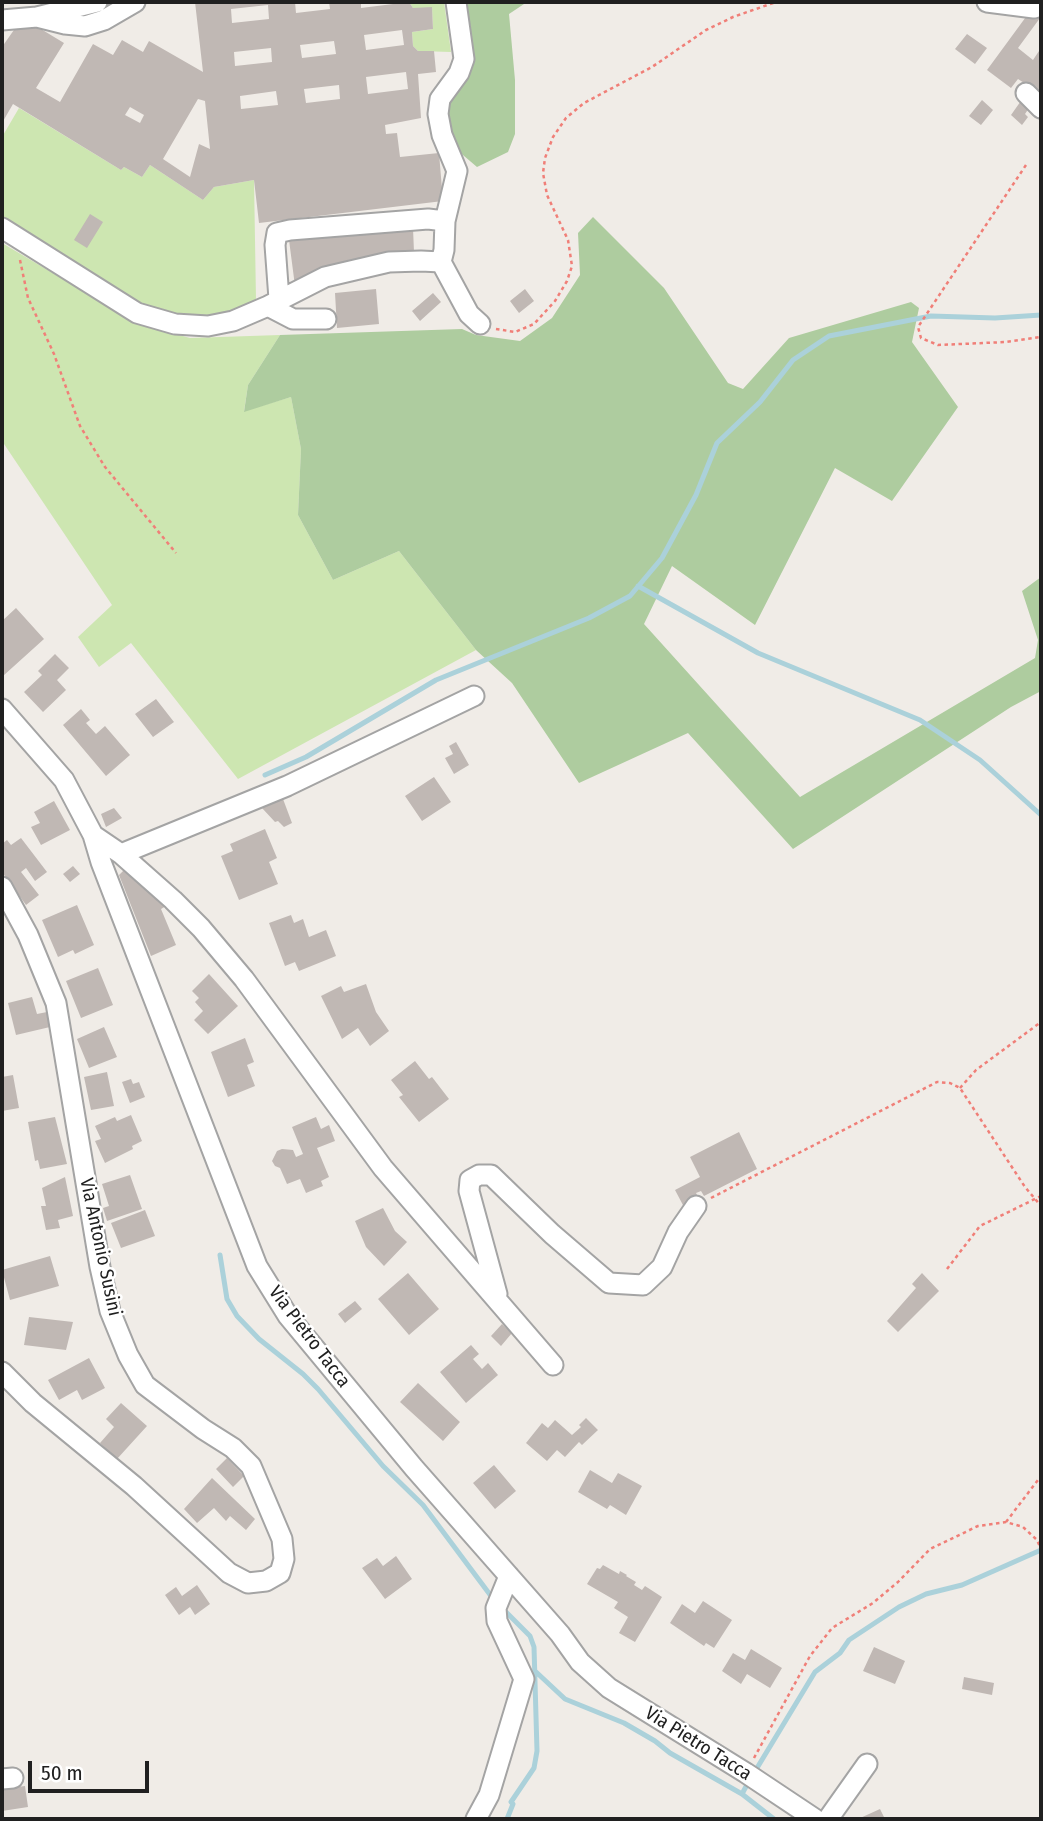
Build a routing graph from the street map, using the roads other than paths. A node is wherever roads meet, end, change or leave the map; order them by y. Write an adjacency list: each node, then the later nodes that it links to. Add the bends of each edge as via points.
1 (97, 2): 6 (street)
2 (135, 2): 6 (street, via 85,26)
3 (456, 2): 10 (street, via 464,59 440,99 438,114 457,171)
4 (987, 2): 5 (street)
5 (1041, 6)
6 (37, 17): 7 (street)
7 (2, 20)
8 (1026, 93): 9 (street)
9 (1041, 108)
10 (446, 221): 12 (street); 13 (street, via 277,233)
11 (2, 228): 13 (street, via 137,313 175,324 208,326 233,321)
12 (441, 262): 13 (street, via 389,261 325,277); 15 (street, via 469,314)
13 (273, 303): 14 (street, via 293,319)
14 (326, 319)
15 (480, 324)
16 (474, 696): 19 (street, via 287,786)
17 (2, 711): 18 (street, Via Pietro Tacca, via 64,780)
18 (93, 835): 19 (street); 25 (street, Via Pietro Tacca, via 257,1266 288,1316)
19 (121, 854): 22 (street, via 173,900 244,979 383,1167)
20 (2, 887): 24 (street, Via Antonio Susini, via 34,947 56,1003 110,1311 145,1385 251,1466 282,1539 284,1559 279,1573 266,1581 247,1583 229,1573)
21 (696, 1206): 22 (street, via 662,1267 643,1285 608,1283 491,1175 478,1175 470,1180 470,1191)
22 (498, 1299): 23 (street)
23 (553, 1365)
24 (2, 1372)
25 (509, 1577): 27 (street, via 496,1608 497,1621 524,1679 489,1795); 28 (street, Via Pietro Tacca, via 580,1662 608,1688)
26 (867, 1764): 29 (street)
27 (477, 1819)
28 (815, 1819)
29 (828, 1819)

